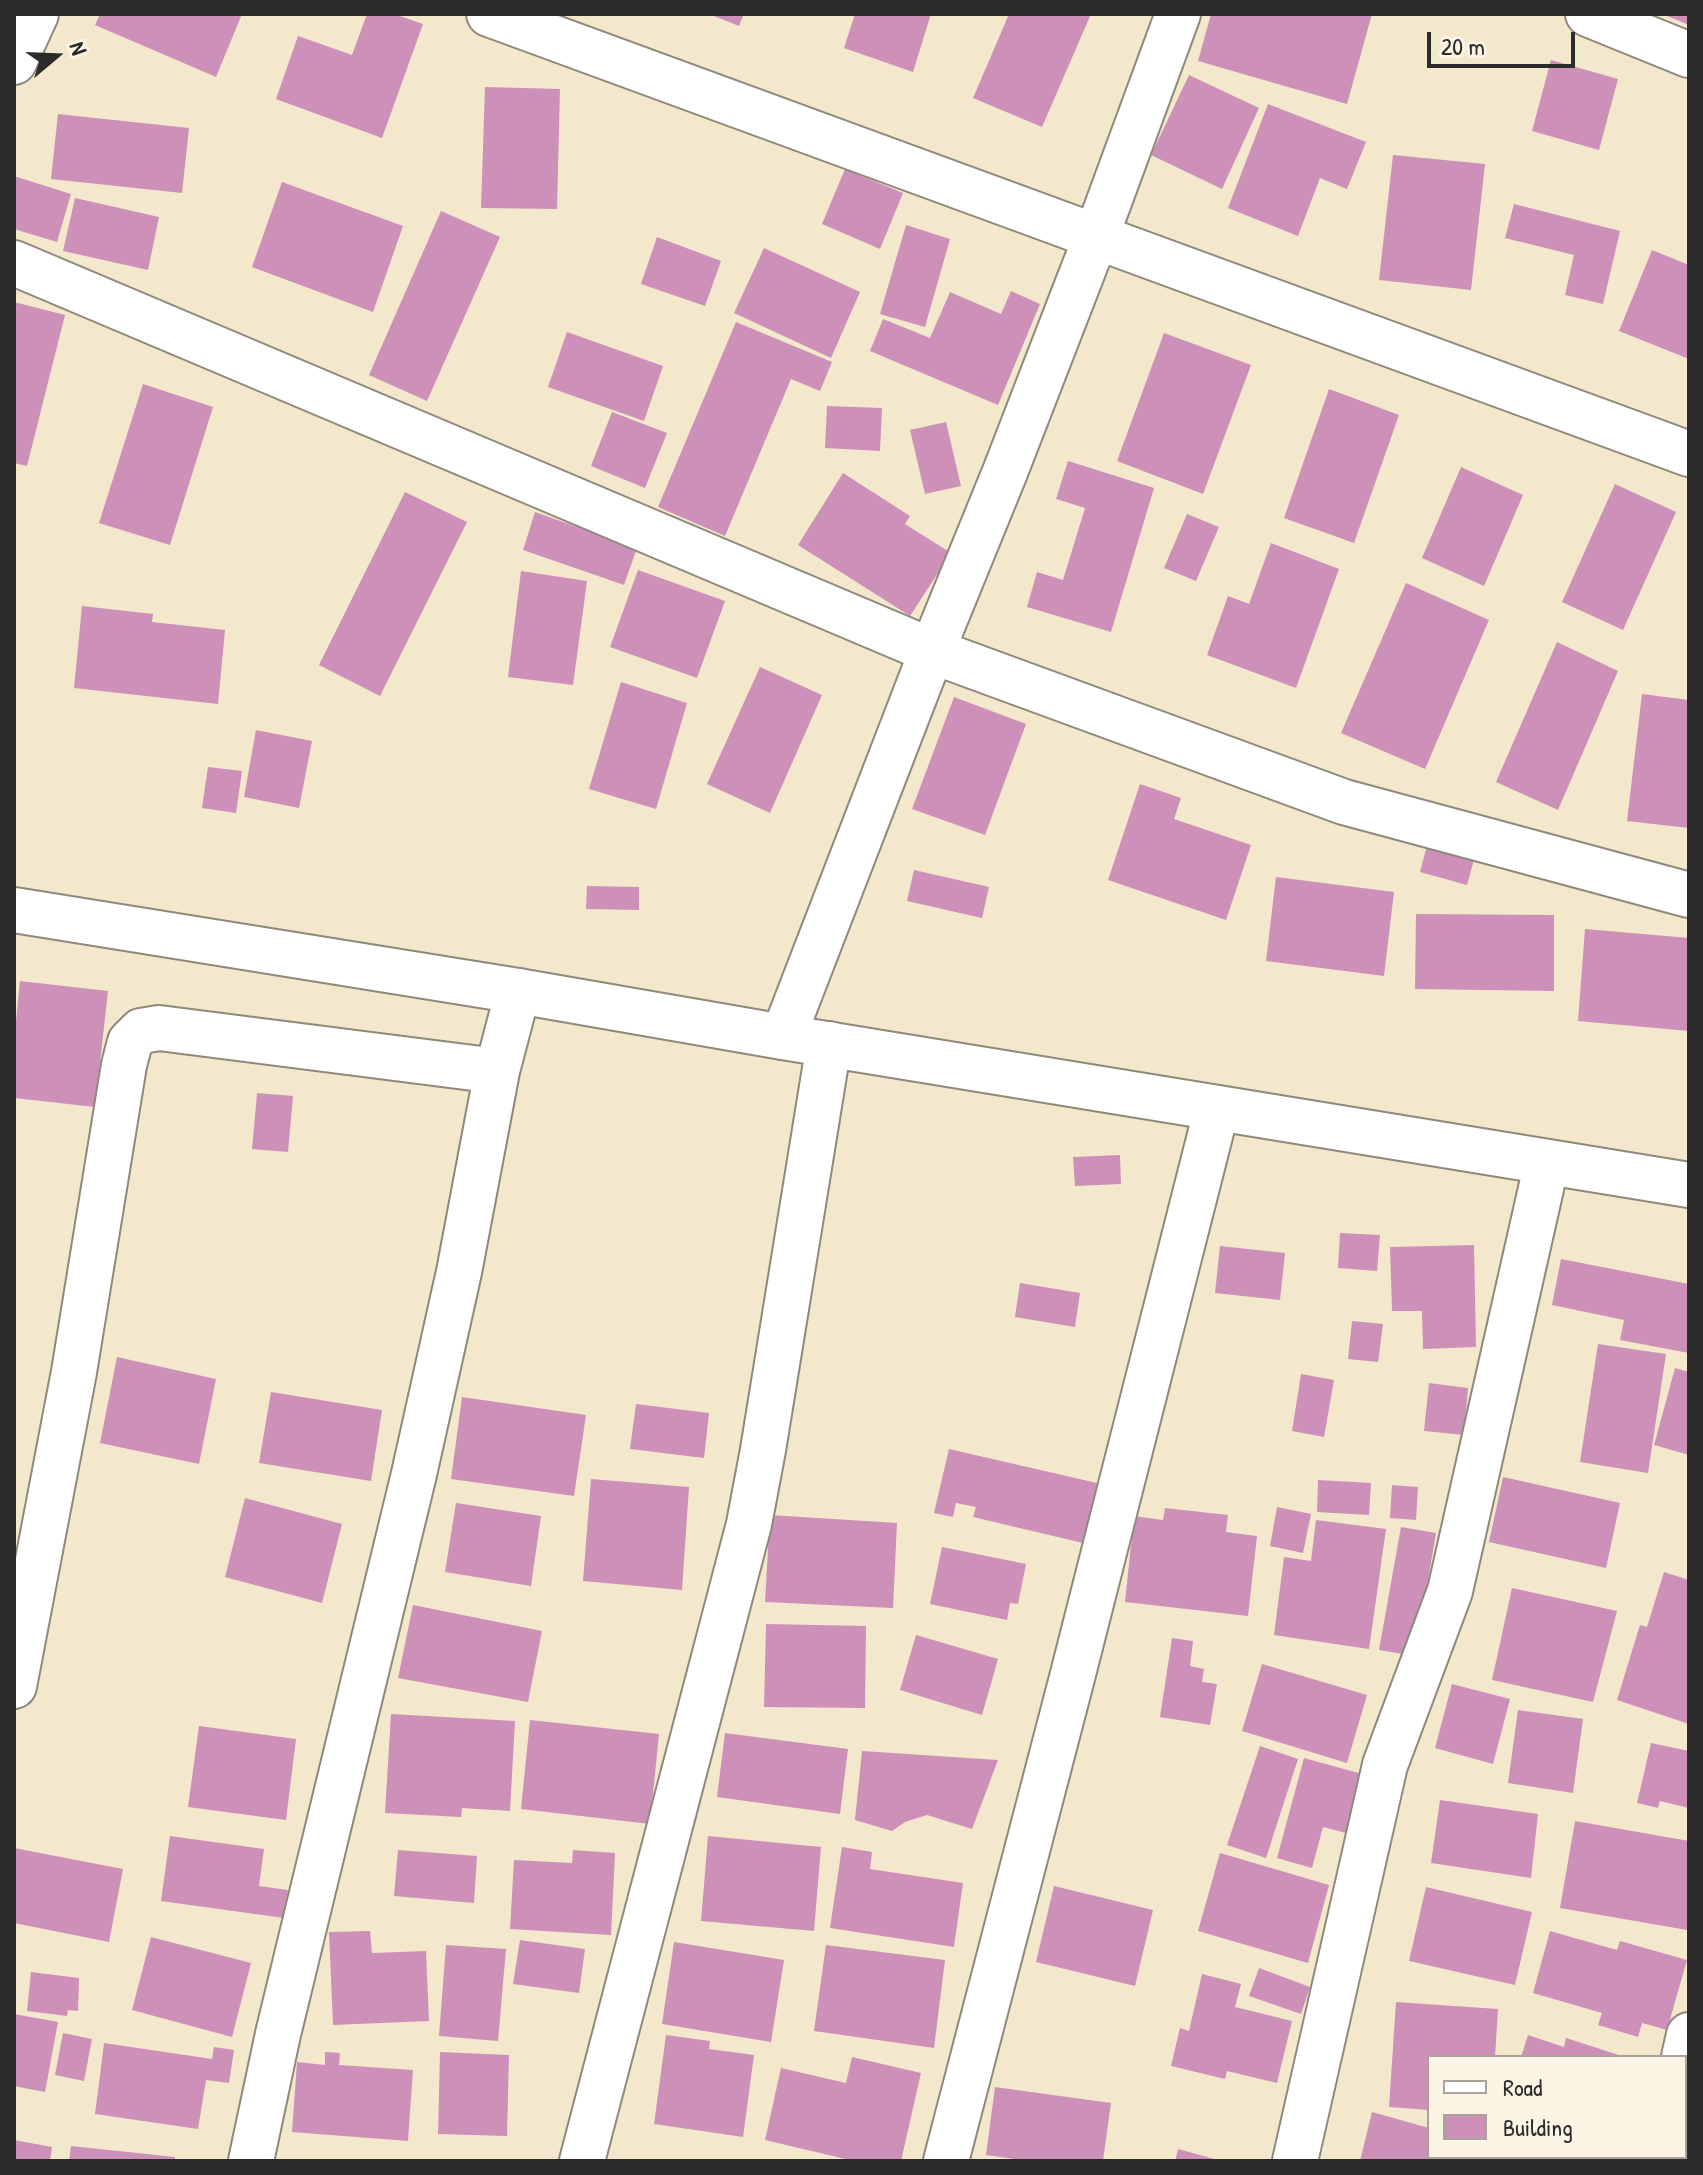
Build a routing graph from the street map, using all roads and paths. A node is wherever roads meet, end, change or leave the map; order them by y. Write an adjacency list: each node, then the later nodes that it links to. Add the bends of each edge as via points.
1 (36, 14): 6 (street)
2 (489, 14): 7 (street)
3 (1178, 14): 7 (street)
4 (1588, 14): 5 (street)
5 (1689, 55)
6 (14, 62)
7 (1096, 237): 9 (street); 10 (street)
8 (14, 263): 10 (street)
9 (1689, 454)
10 (932, 651): 11 (street, via 1344,802); 14 (street)
11 (1689, 895)
12 (14, 910): 13 (street)
13 (518, 991): 14 (street); 16 (street)
14 (783, 1037): 15 (street)
15 (829, 1044): 17 (street); 24 (street, via 749,1524)
16 (497, 1071): 20 (street, via 159,1028 141,1031 130,1042); 23 (street, via 414,1474)
17 (1217, 1108): 18 (street); 25 (street)
18 (1547, 1162): 19 (street); 26 (street, via 1450,1591 1385,1765)
19 (1689, 1185)
20 (14, 1686)
21 (1689, 2035): 22 (street)
22 (1684, 2055)
23 (251, 2161)
24 (582, 2161)
25 (946, 2161)
26 (1295, 2161)

